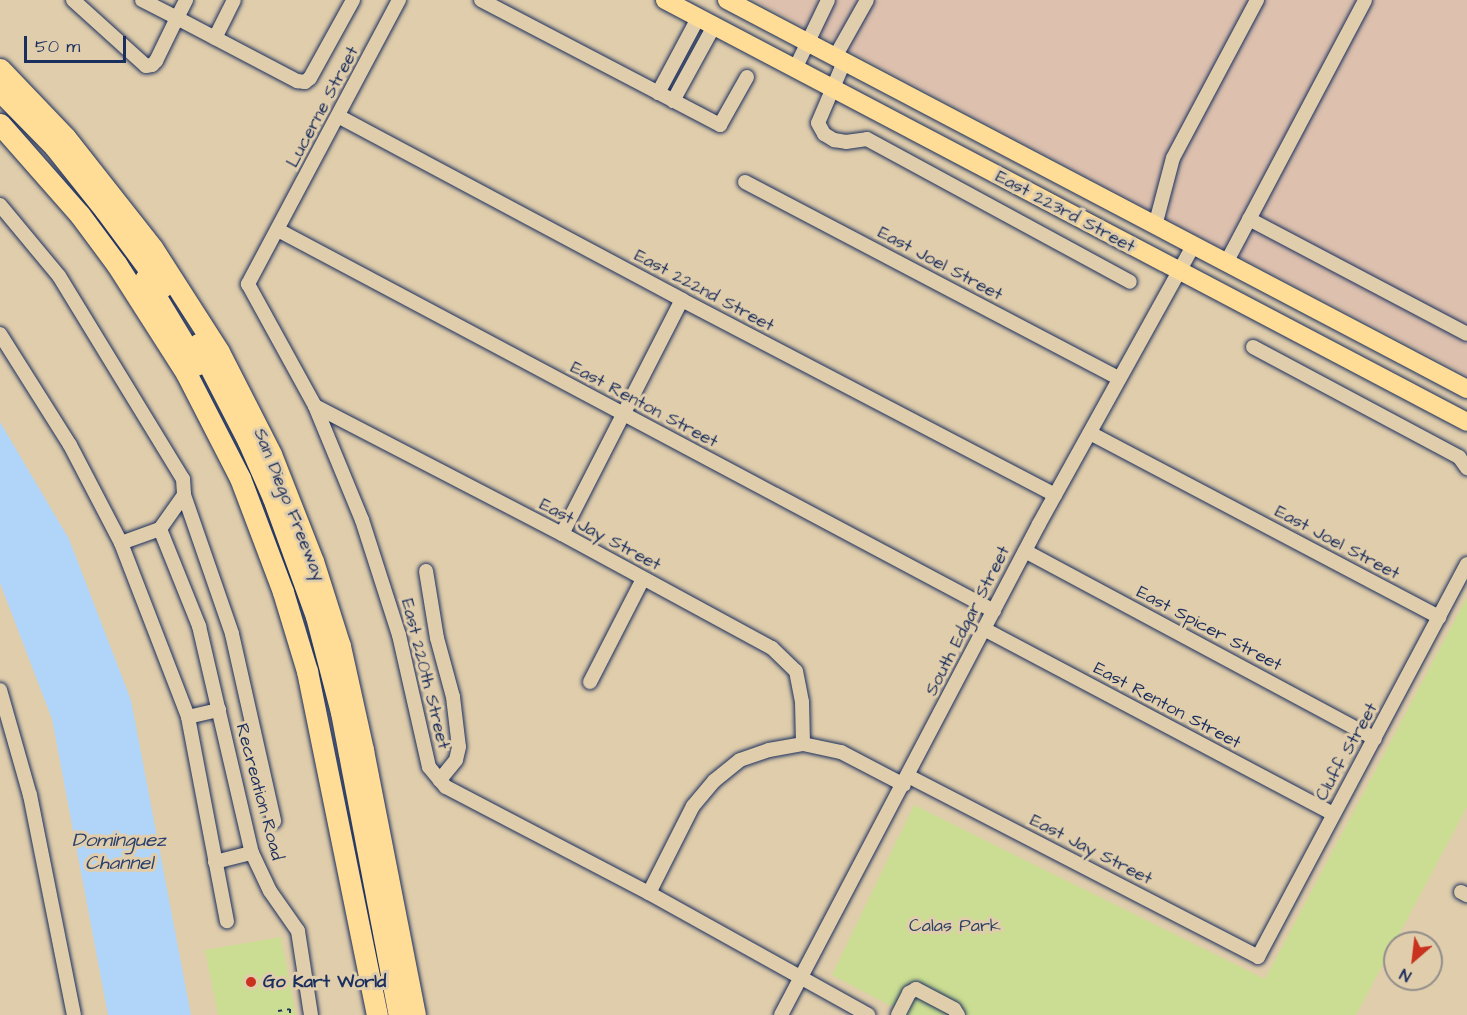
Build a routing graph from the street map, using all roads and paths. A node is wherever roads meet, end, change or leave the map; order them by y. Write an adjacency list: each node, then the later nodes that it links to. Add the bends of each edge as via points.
1 (73, 0): 14 (street, via 146,66 156,61)
2 (142, 0): 14 (street)
3 (186, 0): 14 (street)
4 (234, 0): 16 (street)
5 (353, 0): 16 (street, via 305,82)
6 (399, 0): 27 (street, Lucerne Street)
7 (481, 0): 24 (street)
8 (665, 0): 15 (main road, East 223rd Street)
9 (727, 0): 17 (main road, East 223rd Street)
10 (828, 0): 17 (street)
11 (867, 0): 18 (street)
12 (1257, 0): 32 (street, via 1173,158)
13 (1365, 0): 31 (street)
14 (177, 18): 16 (street)
15 (706, 22): 20 (main road, East 223rd Street); 24 (street); 25 (street)
16 (215, 38)
17 (807, 42): 18 (main road, East 223rd Street); 20 (street)
18 (840, 59): 22 (street); 32 (main road, East 223rd Street)
19 (0, 69): 84 (highway, San Diego Freeway, via 65,137 153,249 219,352 271,454 328,606 347,676)
20 (795, 69): 22 (main road, East 223rd Street)
21 (747, 77): 25 (street, via 720,125)
22 (832, 88): 36 (main road, East 223rd Street); 37 (street, via 818,123 824,134 846,142 867,140)
23 (0, 91): 83 (highway, via 69,164 166,293 218,382 273,498 316,616 341,712)
24 (658, 93): 25 (street)
25 (673, 101)
26 (0, 102): 82 (highway, via 135,264 200,369 257,482 297,588 318,660)
27 (338, 116): 33 (street, Lucerne Street); 38 (street, East 222nd Street)
28 (0, 124): 81 (highway, San Diego Freeway, via 80,215 117,265 186,373 240,478 283,592 307,671)
29 (745, 182): 42 (street, East Joel Street)
30 (0, 204): 49 (street, via 59,276 183,479)
31 (1249, 219): 35 (street); 40 (street)
32 (1155, 226): 34 (main road, East 223rd Street)
33 (278, 230): 44 (street, East 220th Street, via 248,284); 45 (street, East Renton Street)
34 (1193, 246): 35 (main road, East 223rd Street); 36 (street, South Edgar Street)
35 (1226, 263): 43 (main road, East 223rd Street)
36 (1179, 271): 42 (street, South Edgar Street); 46 (main road, East 223rd Street)
37 (1130, 282)
38 (682, 300): 45 (street); 50 (street, East 222nd Street)
39 (0, 334): 53 (street, via 70,445)
40 (1467, 334)
41 (1253, 348): 48 (street, via 1460,457)
42 (1118, 378): 47 (street, South Edgar Street)
43 (1467, 389)
44 (315, 406): 52 (street, East Jay Street); 67 (street, East 220th Street, via 362,520 399,635 429,767)
45 (623, 414): 52 (street); 58 (street, East Renton Street)
46 (1467, 422)
47 (1090, 433): 50 (street, South Edgar Street); 59 (street, East Joel Street)
48 (1467, 468)
49 (184, 495): 51 (street); 70 (street, via 232,634)
50 (1055, 495): 54 (street, South Edgar Street)
51 (160, 529): 53 (street); 63 (street, Recreation Road, via 199,626)
52 (562, 534): 57 (street, East Jay Street)
53 (121, 543): 64 (street)
54 (1025, 551): 58 (street, South Edgar Street); 65 (street, East Spicer Street)
55 (1467, 564): 59 (street, Cluff Street)
56 (426, 571): 67 (street, via 436,638 453,697 459,747 456,760)
57 (643, 579): 61 (street); 66 (street, East Jay Street, via 786,659 796,671 799,686)
58 (994, 611): 60 (street, South Edgar Street)
59 (1439, 617): 65 (street, Cluff Street)
60 (984, 629): 68 (street, South Edgar Street); 69 (street, East Renton Street)
61 (590, 682)
62 (0, 690): 78 (street, via 30,795)
63 (219, 710): 64 (street); 71 (street, Recreation Road)
64 (188, 717): 72 (street)
65 (1375, 739): 69 (street, Cluff Street)
66 (803, 744): 68 (street, East Jay Street, via 841,752); 73 (street, via 740,760 714,781 693,806)
67 (440, 780): 73 (street, East 220th Street, via 446,787)
68 (906, 781): 75 (street, East Jay Street); 76 (street, South Edgar Street)
69 (1333, 814): 75 (street, Cluff Street)
70 (273, 821)
71 (252, 853): 72 (street); 80 (street, Recreation Road, via 270,891 298,931)
72 (215, 862): 74 (street)
73 (649, 893): 76 (street, East 220th Street)
74 (226, 921)
75 (1258, 957)
76 (799, 977): 85 (street, South Edgar Street); 86 (street, East 220th Street)
77 (278, 1011): 79 (path, via 290,1009)
78 (74, 1015)
79 (290, 1015)
80 (311, 1015)
81 (377, 1015)
82 (391, 1015)
83 (399, 1015)
84 (415, 1015)
85 (781, 1015)
86 (868, 1015)
87 (898, 1015): 88 (street, via 909,993 916,989)
88 (958, 1015)

